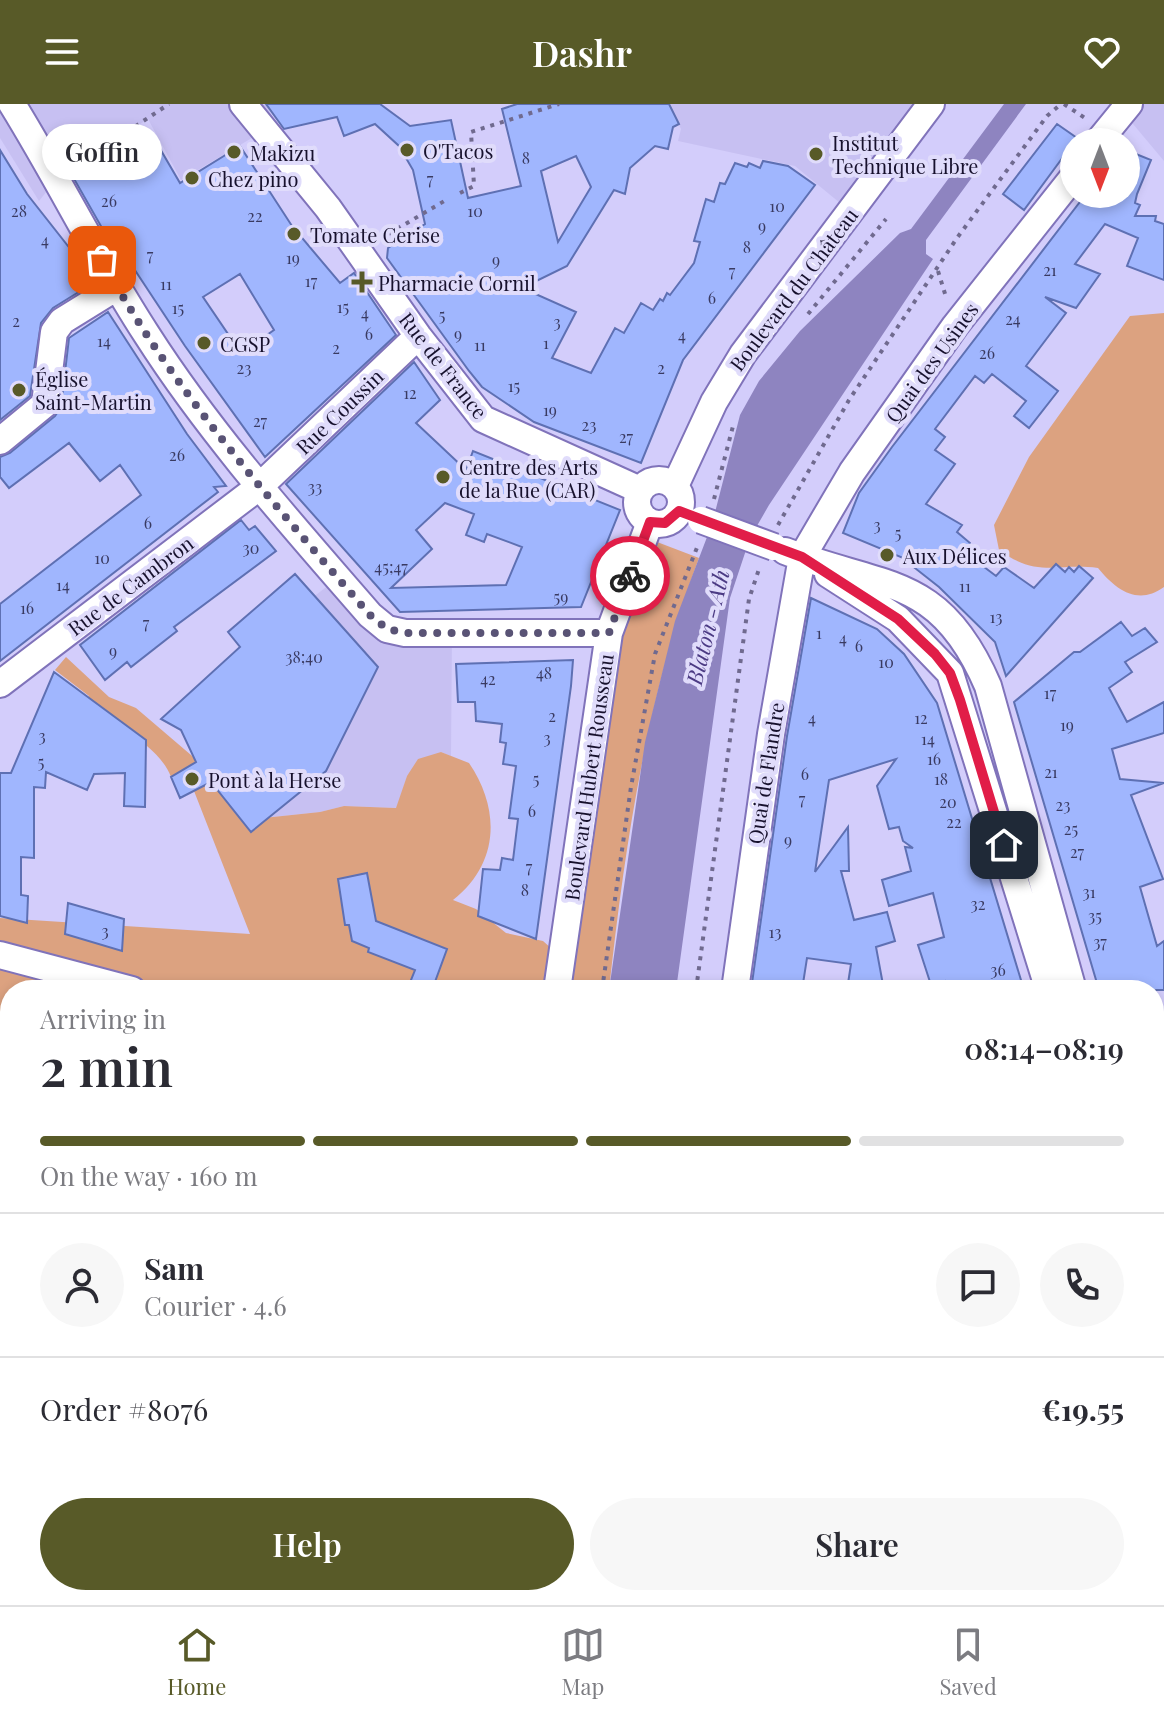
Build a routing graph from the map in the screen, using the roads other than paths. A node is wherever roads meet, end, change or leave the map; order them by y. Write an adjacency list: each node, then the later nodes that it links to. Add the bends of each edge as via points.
1 (12, 104): 7 (street)
2 (243, 104): 8 (street, Rue de France, via 328,208)
3 (931, 104): 12 (street, Boulevard du Château, via 743,354 714,402)
4 (1129, 104): 5 (street)
5 (1109, 128)
6 (1060, 194): 14 (street, Quai des Usines, via 955,326 852,472)
7 (117, 287): 9 (street, via 62,321 51,342 45,404); 10 (street, via 180,384)
8 (418, 336): 10 (street, Rue Coussin); 11 (street, Rue de France, via 491,425)
9 (0, 441)
10 (260, 486): 15 (street, via 387,629); 16 (street, Rue de Cambron)
11 (640, 490): 12 (street, via 656,480); 13 (street, via 637,505)
12 (694, 512): 13 (street, via 665,523); 14 (street, bridge)
13 (650, 522): 15 (street, Boulevard Hubert Rousseau)
14 (802, 557): 20 (street, Quai de Flandre); 21 (street, via 898,619 950,673); 22 (street, via 911,591 936,607 976,658)
15 (609, 633): 19 (street, Boulevard Hubert Rousseau)
16 (0, 684)
17 (0, 955): 18 (street)
18 (94, 980)
19 (558, 980)
20 (736, 980)
21 (1046, 980)
22 (1070, 980)

